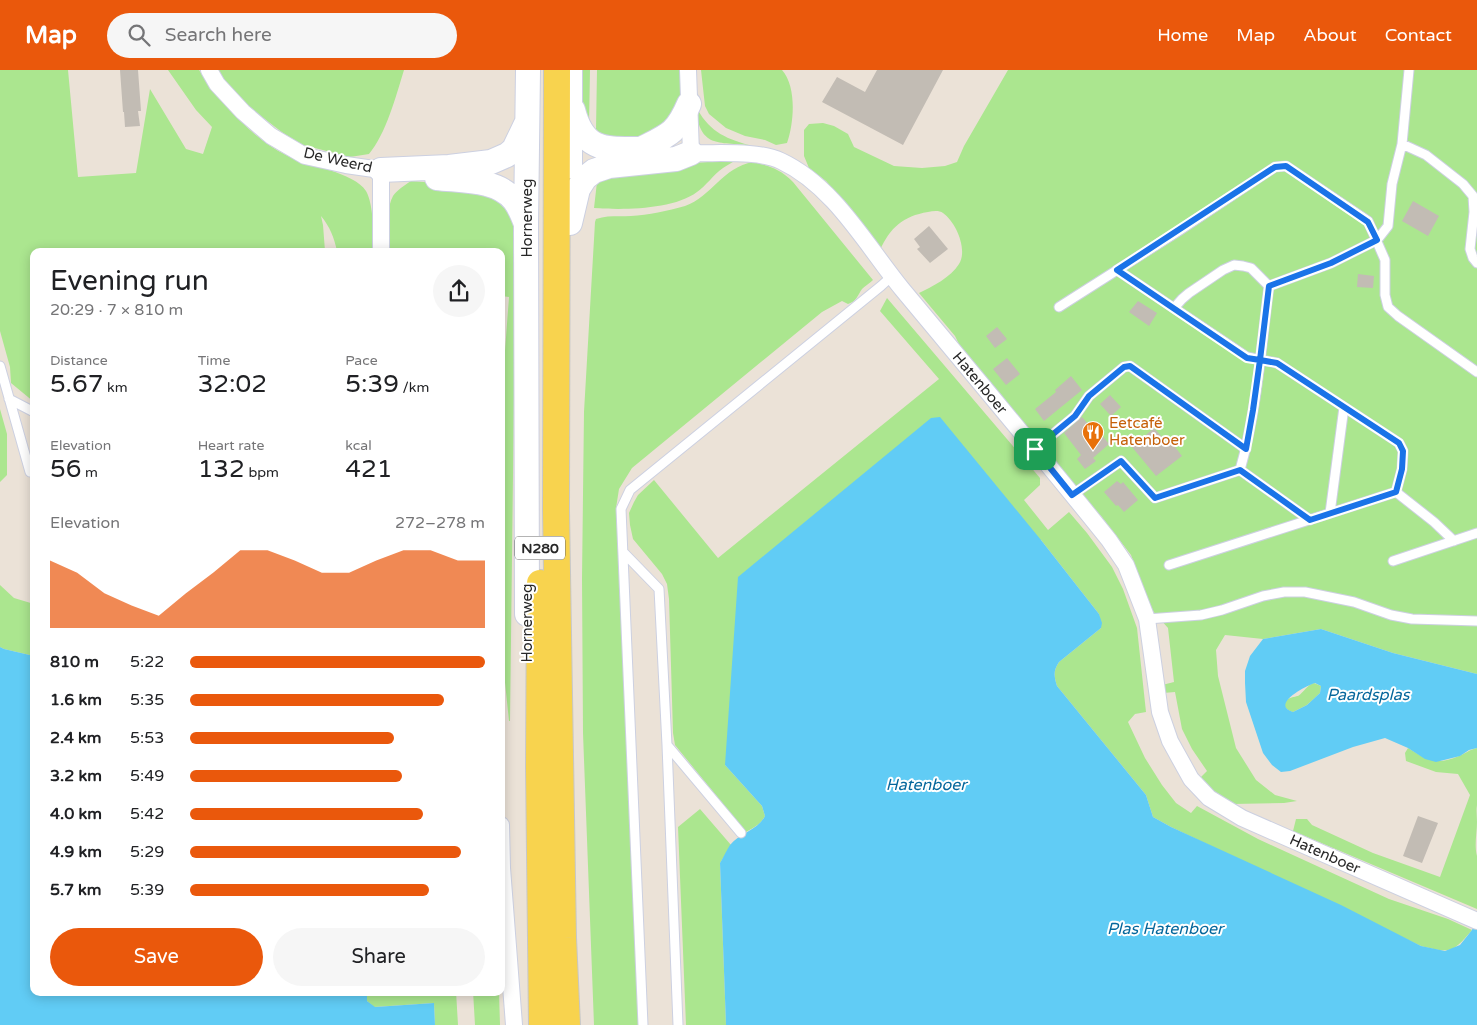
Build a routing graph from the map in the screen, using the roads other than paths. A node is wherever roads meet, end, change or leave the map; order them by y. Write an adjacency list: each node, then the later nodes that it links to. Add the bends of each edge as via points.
1 (209, 70): 14 (street, De Weerd, via 217,84 243,112 271,136 305,156)
2 (528, 70): 10 (main road, Hornerweg / N280)
3 (542, 70): 52 (main road, Hornerweg / N280)
4 (557, 70): 46 (main road, Hornerweg / N280)
5 (570, 70): 8 (main road, Hornerweg / N280)
6 (688, 70): 9 (street)
7 (1409, 70): 11 (lane)
8 (570, 97): 12 (main road, via 580,129 593,144 608,149); 15 (main road, Hornerweg / N280)
9 (689, 104): 12 (main road, via 674,130); 13 (street)
10 (528, 121): 14 (main road, via 514,149 491,162); 16 (main road, Hornerweg / N280)
11 (1402, 144): 17 (lane, via 1392,184 1388,226); 19 (lane, via 1426,155 1464,184 1473,196 1470,249)
12 (641, 149): 13 (main road)
13 (691, 153): 15 (main road, via 676,159 609,166 594,171 578,189); 21 (street, Hatenboer, via 762,154 797,170 838,207)
14 (381, 170): 16 (main road, via 490,184 514,200); 18 (street)
15 (570, 223): 46 (main road, Hornerweg / N280, via 568,513)
16 (526, 224): 52 (main road, Hornerweg / N280, via 528,876)
17 (1377, 240): 20 (lane, via 1368,222 1286,166 1275,167); 22 (lane, via 1331,263); 27 (lane, via 1385,260 1388,307)
18 (381, 248)
19 (1477, 263)
20 (1117, 270): 23 (lane); 24 (lane)
21 (892, 276): 31 (street, Hatenboer); 41 (lane, via 630,490 621,509)
22 (1269, 286): 24 (lane, via 1251,268 1234,265 1188,293); 25 (lane)
23 (1060, 307)
24 (1174, 308): 25 (lane, via 1247,358)
25 (1260, 360): 29 (lane, via 1277,363); 32 (lane)
26 (0, 366): 28 (lane)
27 (1477, 372)
28 (9, 399): 30 (lane); 34 (lane)
29 (1344, 407): 35 (lane, via 1399,443 1403,451 1402,469); 37 (lane)
30 (30, 410)
31 (1035, 449): 32 (lane, via 1075,416 1089,396 1124,367 1130,366); 36 (street, Hatenboer)
32 (1246, 449): 33 (lane)
33 (1240, 470): 36 (lane, via 1155,498 1121,461); 38 (lane)
34 (30, 472)
35 (1396, 492): 37 (lane); 40 (lane)
36 (1072, 495): 44 (street, Hatenboer, via 1126,565)
37 (1330, 513): 38 (lane)
38 (1310, 520): 43 (lane)
39 (1477, 533): 40 (lane)
40 (1454, 541): 42 (lane)
41 (623, 552): 47 (lane, via 659,589); 54 (lane)
42 (1394, 561)
43 (1169, 565)
44 (1147, 619): 45 (lane, via 1201,615 1262,596 1305,592 1354,602 1398,617); 50 (street, Hatenboer, via 1160,712 1170,741 1191,779 1208,798 1242,818)
45 (1477, 621)
46 (558, 643): 53 (main road, Hornerweg / N280)
47 (667, 745): 48 (lane); 55 (lane)
48 (741, 833)
49 (505, 907): 51 (street)
50 (1477, 921)
51 (514, 1025)
52 (541, 1025)
53 (567, 1025)
54 (643, 1025)
55 (678, 1025)

